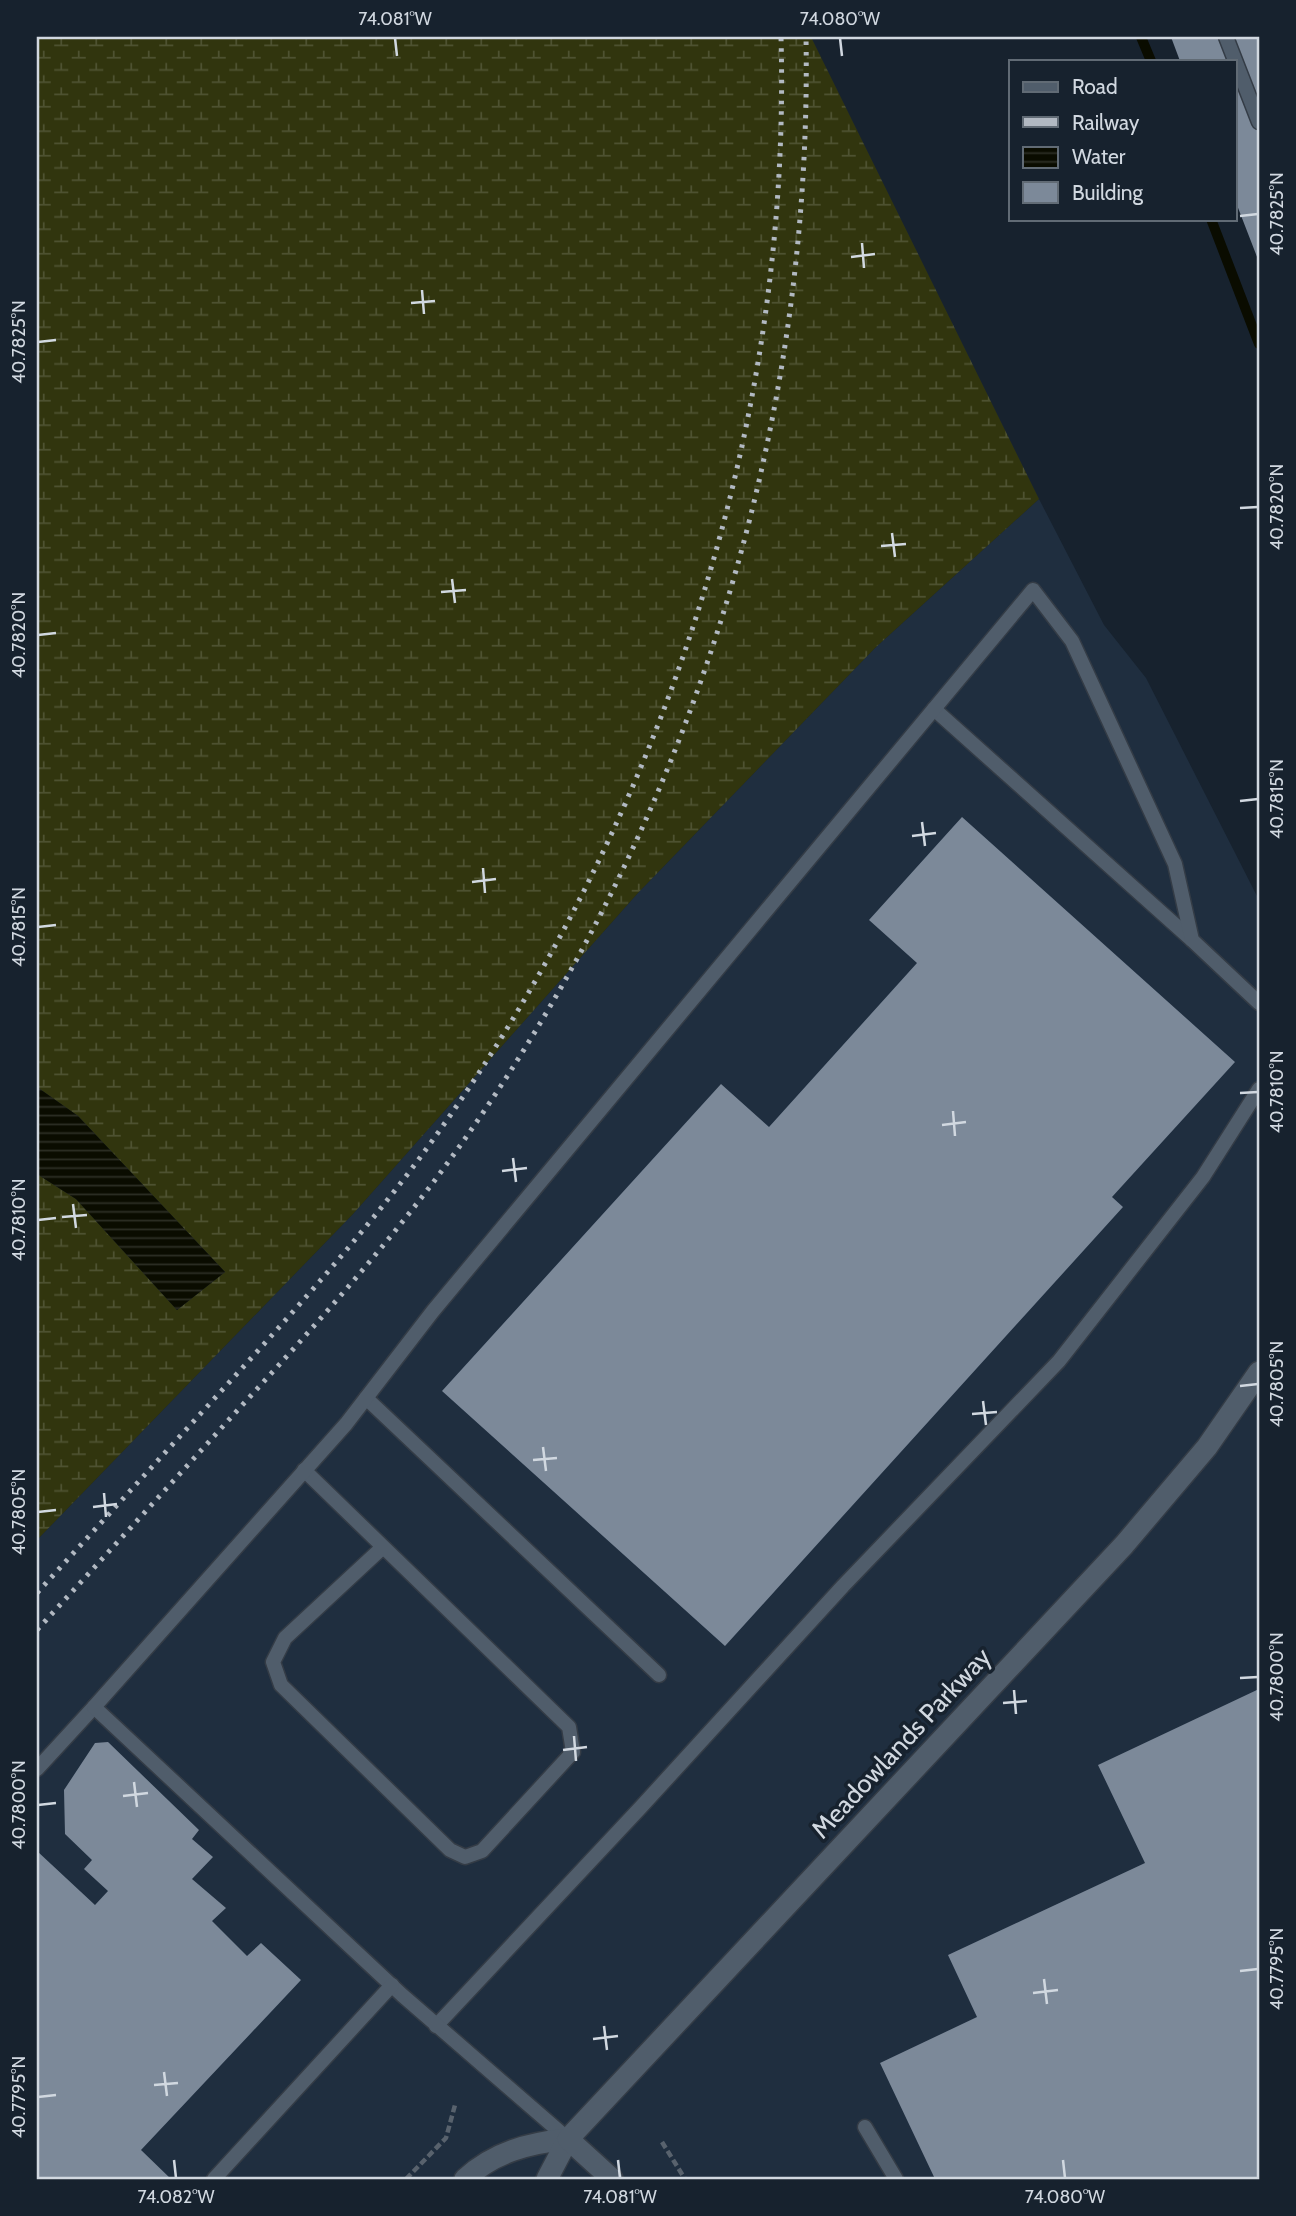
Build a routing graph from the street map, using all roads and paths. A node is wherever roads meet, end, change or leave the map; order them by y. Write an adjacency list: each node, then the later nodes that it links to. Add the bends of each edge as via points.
1 (1226, 37): 2 (lane)
2 (1235, 60)
3 (1236, 63): 4 (lane)
4 (1259, 122)
5 (934, 709): 6 (lane); 6 (lane, via 1033,590 1072,641 1175,864); 10 (lane, via 433,1311)
6 (1192, 940): 7 (lane)
7 (1259, 1003)
8 (1259, 1089): 17 (lane, via 1203,1177 1059,1361 843,1586)
9 (1259, 1372): 20 (main road, Meadowlands Parkway, via 1207,1447 1124,1545)
10 (366, 1398): 11 (lane); 13 (lane)
11 (304, 1470): 12 (lane); 14 (lane)
12 (383, 1547): 12 (lane, via 569,1727 573,1752 482,1851 465,1857 450,1850 281,1685 274,1662 285,1638)
13 (659, 1675)
14 (94, 1706): 15 (lane); 16 (lane)
15 (37, 1769)
16 (391, 1985): 17 (lane); 22 (lane)
17 (436, 2026): 20 (lane)
18 (455, 2105): 23 (path, via 446,2138)
19 (865, 2127): 28 (lane)
20 (568, 2139): 24 (main road, via 503,2152); 25 (main road, Meadowlands Parkway); 26 (main road)
21 (662, 2142): 27 (path)
22 (215, 2179)
23 (406, 2179)
24 (465, 2179)
25 (547, 2179)
26 (611, 2179)
27 (685, 2179)
28 (895, 2179)

